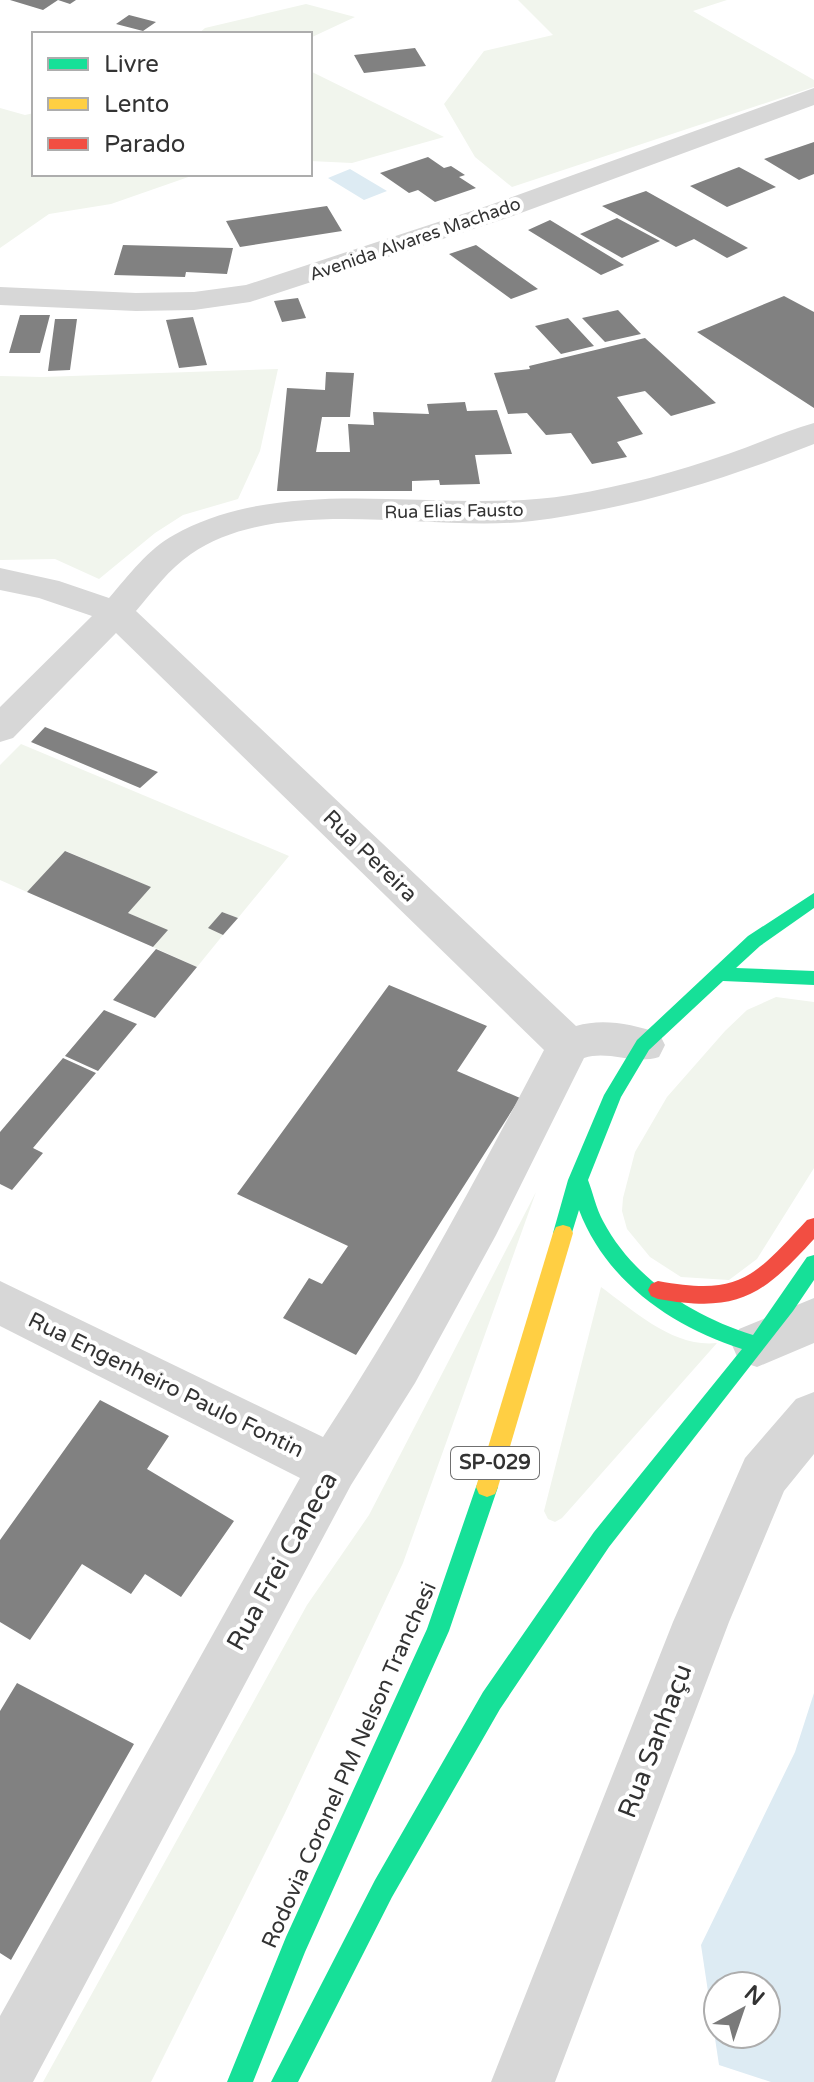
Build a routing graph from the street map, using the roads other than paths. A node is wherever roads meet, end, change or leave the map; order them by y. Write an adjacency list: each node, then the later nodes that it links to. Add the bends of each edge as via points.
1 (814, 96): 2 (street, Avenida Alvares Machado, via 500,211 250,293 136,302)
2 (0, 296)
3 (814, 433): 5 (street, Rua Elias Fausto, via 718,471 577,504 445,514 324,511 222,526 187,541 156,565)
4 (0, 579): 5 (street)
5 (116, 612): 6 (street, Rua Elias Fausto); 11 (street, Rua Pereira)
6 (0, 729)
7 (814, 899): 8 (highway, Rodovia Coronel PM Nelson Tranchesi / SP-029)
8 (717, 974): 9 (highway); 10 (highway, Rodovia Coronel PM Nelson Tranchesi / SP-029)
9 (814, 978)
10 (643, 1045): 11 (street, via 596,1037); 12 (highway, Rodovia Coronel PM Nelson Tranchesi / SP-029, via 613,1095)
11 (568, 1046): 20 (street, Rua Frei Caneca, via 479,1221)
12 (578, 1180): 15 (highway, via 597,1229); 22 (highway, Rodovia Coronel PM Nelson Tranchesi / SP-029, via 503,1439 438,1631)
13 (814, 1226): 15 (highway, via 756,1288 704,1299)
14 (814, 1263): 18 (highway)
15 (648, 1287): 18 (highway, via 706,1328)
16 (0, 1302): 20 (street, Rua Engenheiro Paulo Fontin)
17 (814, 1320): 18 (street)
18 (757, 1345): 23 (highway, via 611,1525 500,1684 406,1844)
19 (814, 1415): 24 (street, Rua Sanhaçu, via 764,1475 701,1622)
20 (333, 1468): 21 (street, Rua Frei Caneca)
21 (0, 2079)
22 (240, 2082)
23 (284, 2082)
24 (523, 2082)

